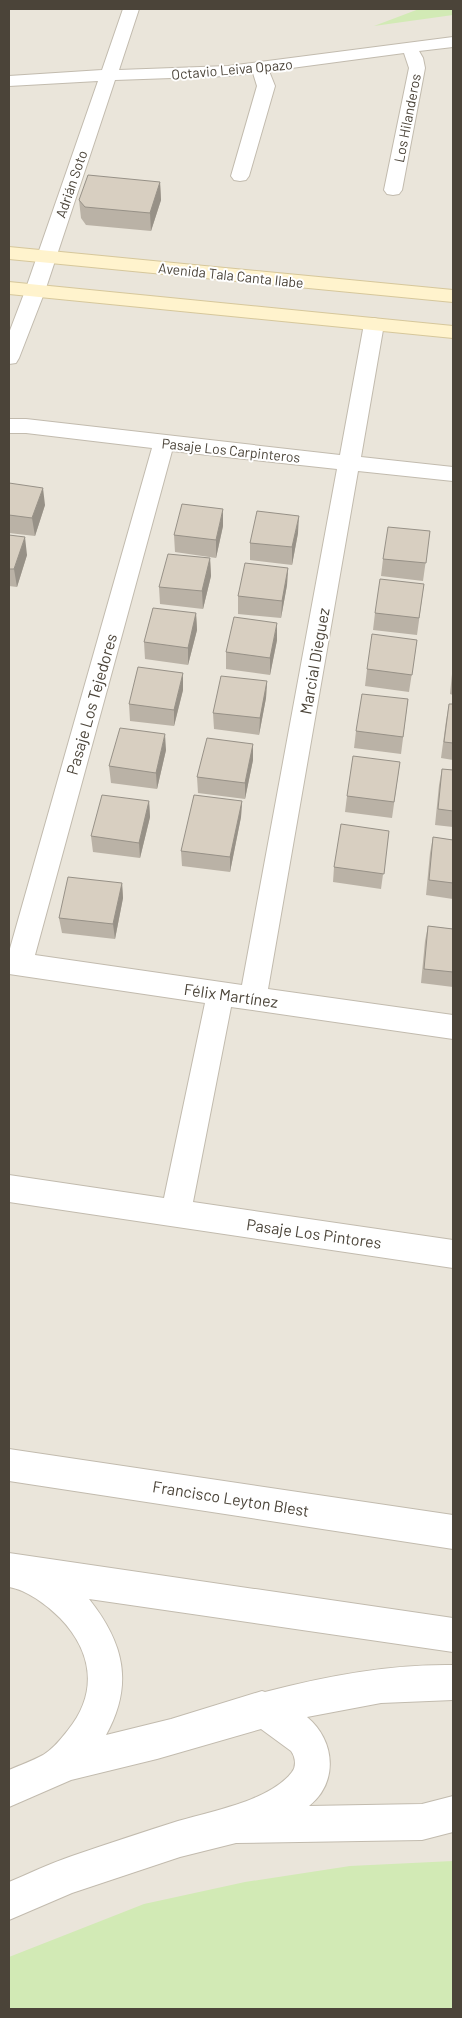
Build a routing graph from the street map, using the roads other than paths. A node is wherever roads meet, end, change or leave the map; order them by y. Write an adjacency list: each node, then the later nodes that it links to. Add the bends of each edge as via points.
1 (131, 9): 5 (street, Adrián Soto)
2 (453, 42): 3 (street, Octavio Leiva Opazo)
3 (409, 48): 4 (street, Octavio Leiva Opazo); 8 (street, Los Hilanderos, via 417,68)
4 (260, 68): 5 (street, Octavio Leiva Opazo); 7 (street, via 266,86)
5 (108, 76): 6 (street, Octavio Leiva Opazo); 10 (street, Adrián Soto)
6 (9, 82)
7 (240, 176)
8 (394, 190)
9 (9, 253): 10 (street, Avenida Tala Canta Ilabe)
10 (47, 256): 12 (street, Adrián Soto); 13 (street, Avenida Tala Canta Ilabe)
11 (9, 288): 12 (street)
12 (35, 291): 14 (street); 16 (street, Adrián Soto)
13 (453, 296)
14 (374, 324): 15 (street); 19 (street, Marcial Dieguez)
15 (453, 332)
16 (9, 358)
17 (9, 426): 18 (street, Pasaje Los Carpinteros)
18 (164, 443): 19 (street, Pasaje Los Carpinteros); 21 (street, Pasaje Los Tejedores)
19 (350, 462): 20 (street, Pasaje Los Carpinteros); 23 (street, Marcial Dieguez)
20 (453, 474)
21 (14, 964): 22 (street, Félix Martínez)
22 (220, 994): 23 (street, Félix Martínez); 26 (street)
23 (253, 998): 24 (street, Félix Martínez)
24 (453, 1027)
25 (9, 1189): 26 (street, Pasaje Los Pintores)
26 (176, 1213): 27 (street, Pasaje Los Pintores)
27 (453, 1254)
28 (9, 1465): 29 (street, Francisco Leyton Blest)
29 (453, 1532)
30 (16, 1571): 31 (street); 34 (street, via 54,1590 75,1608 97,1644 104,1667 104,1693 91,1726 69,1757)
31 (453, 1635)
32 (453, 1682): 33 (street, via 388,1685)
33 (262, 1709): 34 (street, via 169,1738); 37 (street, via 304,1739 313,1755 312,1770 302,1789)
34 (57, 1767): 35 (street)
35 (9, 1789)
36 (453, 1814): 37 (street, via 422,1822)
37 (236, 1825): 38 (street, via 180,1839 70,1876)
38 (9, 1901)

